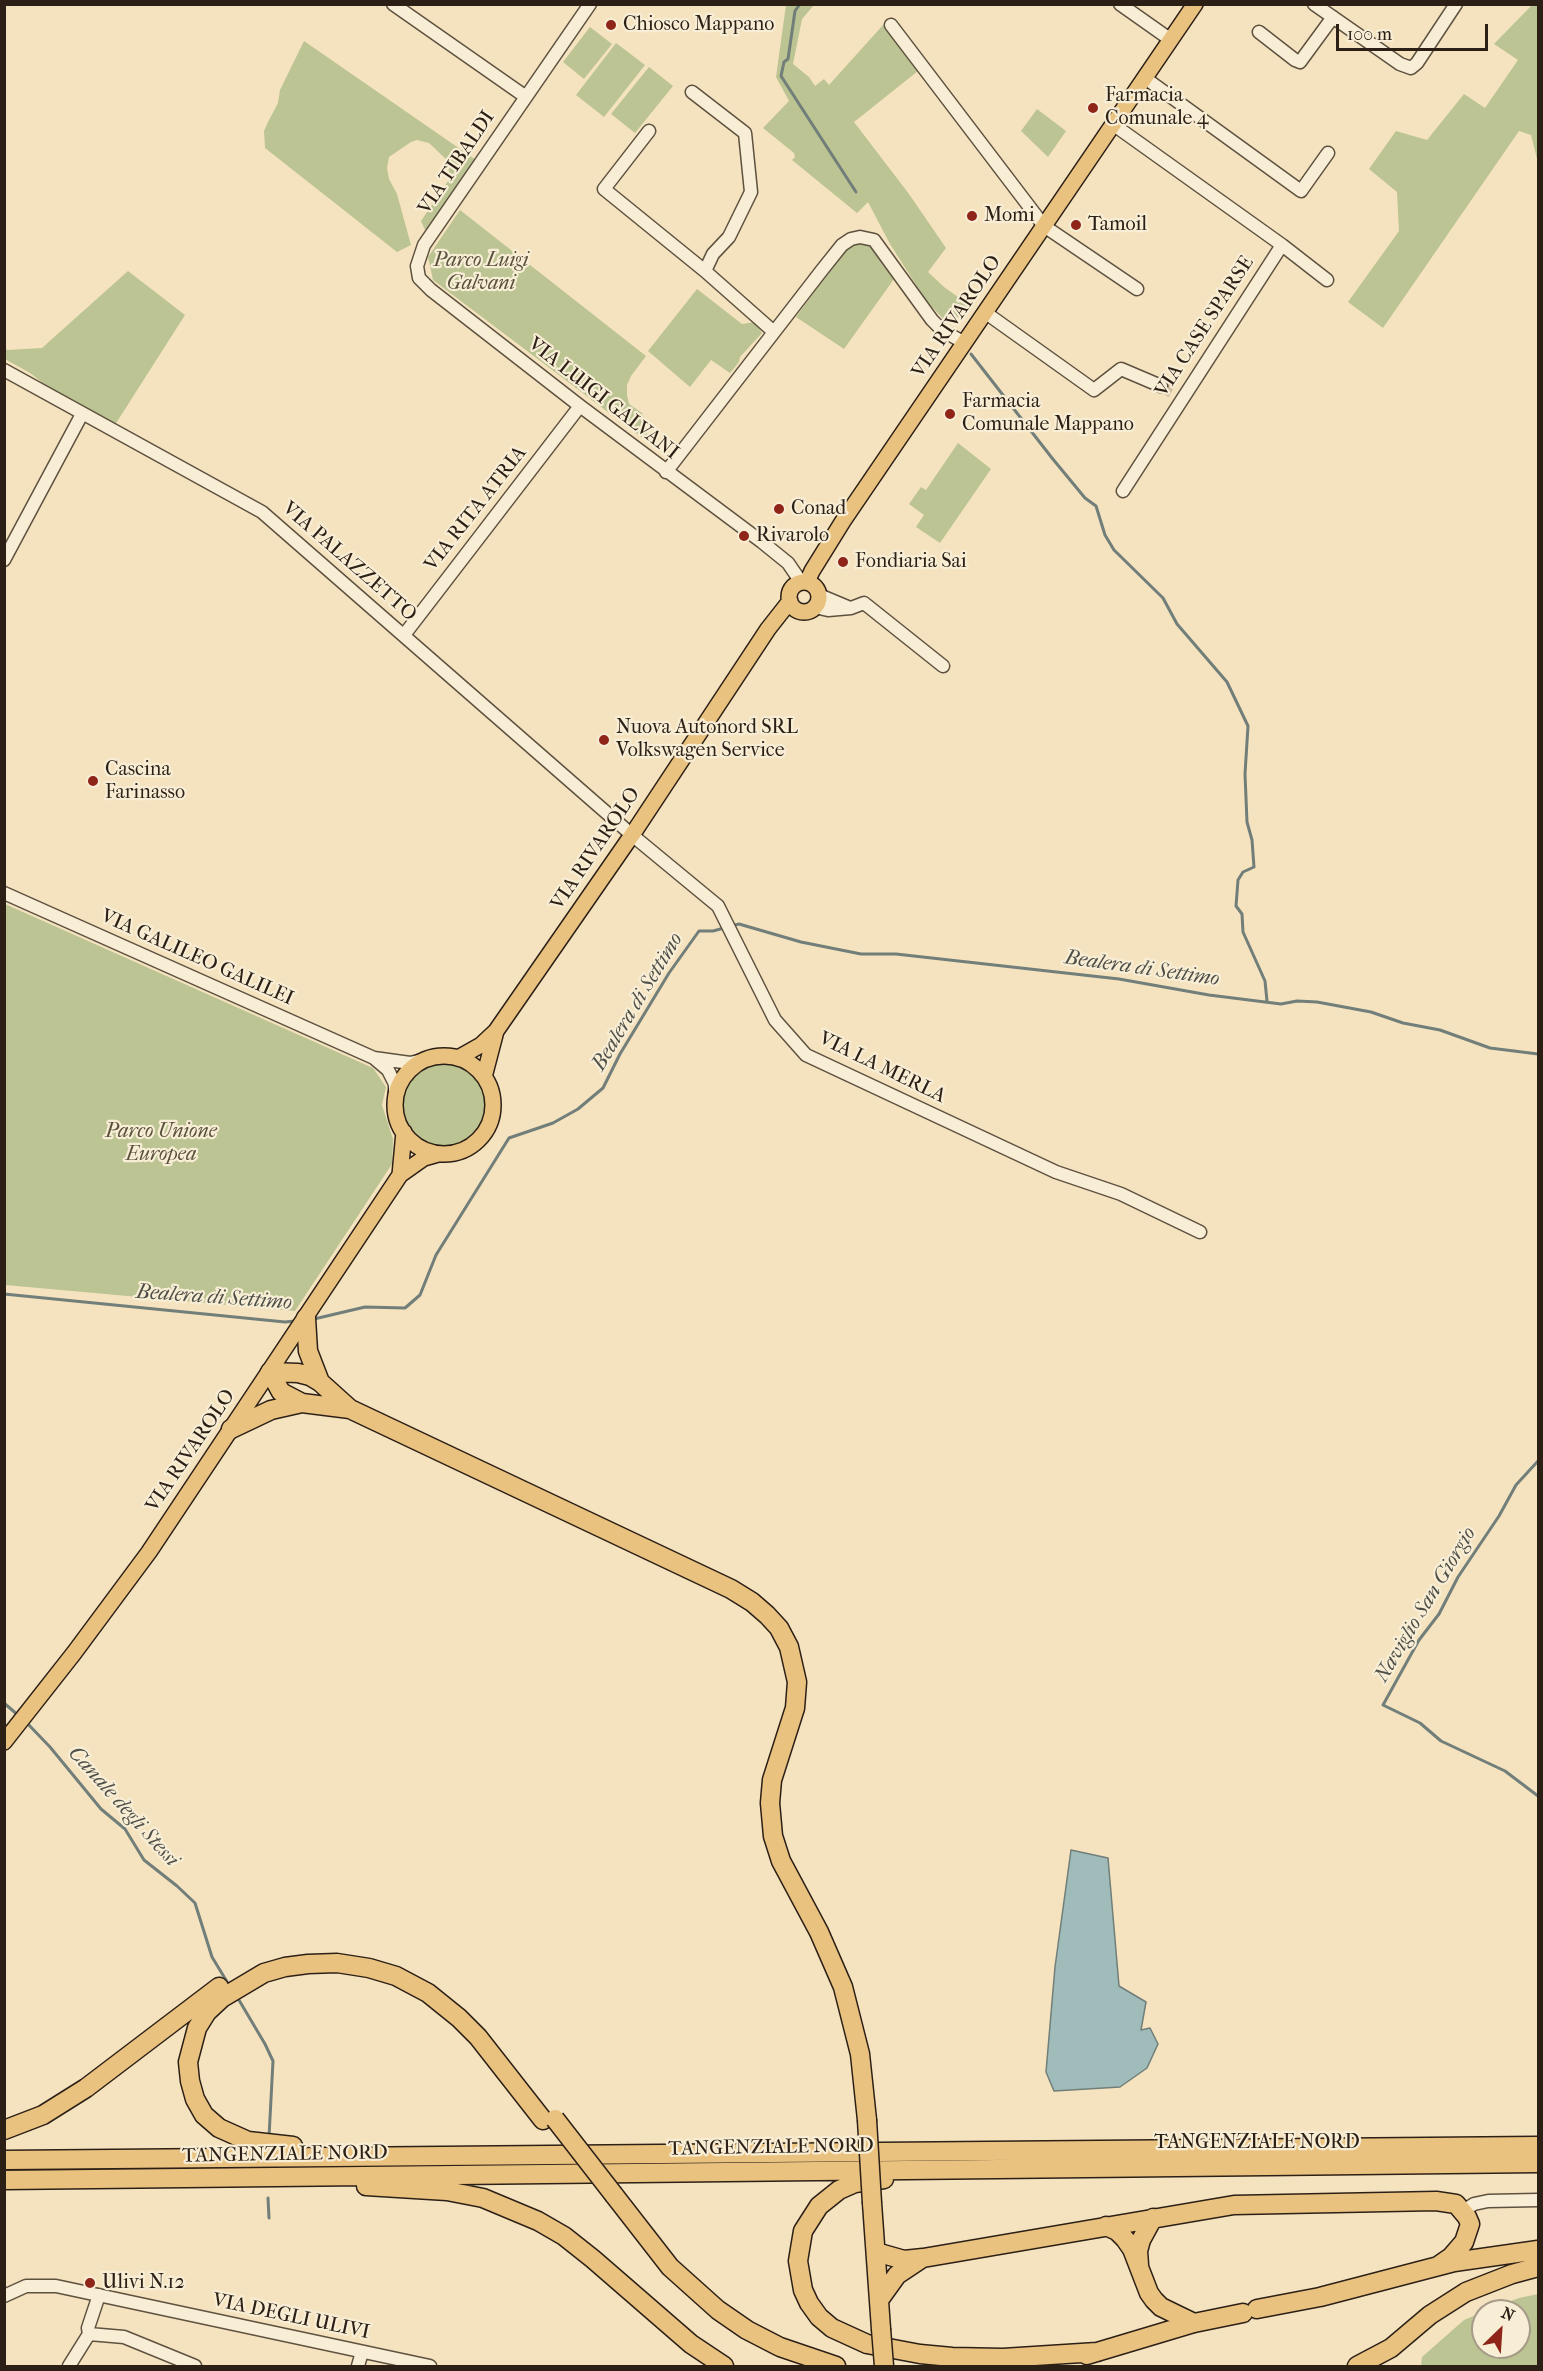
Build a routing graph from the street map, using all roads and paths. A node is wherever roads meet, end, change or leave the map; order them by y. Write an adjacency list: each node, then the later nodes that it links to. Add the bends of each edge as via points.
1 (393, 4): 13 (street)
2 (590, 4): 13 (street, VIA TIBALDI)
3 (1120, 4): 10 (street)
4 (1196, 4): 10 (main road, VIA RIVAROLO)
5 (1314, 4): 7 (street)
6 (1456, 4): 7 (street, via 1411,68)
7 (1333, 17): 9 (street, via 1300,62)
8 (891, 25): 17 (street)
9 (1259, 32)
10 (1171, 40): 11 (main road, VIA RIVAROLO)
11 (1145, 78): 14 (main road, VIA RIVAROLO); 16 (street, via 1301,191)
12 (692, 92): 20 (street, via 745,133 751,192 729,237 713,254)
13 (526, 97): 19 (street, VIA TIBALDI)
14 (1113, 125): 17 (main road, VIA RIVAROLO); 18 (street, VIA CASE SPARSE)
15 (649, 131): 20 (street, via 604,189)
16 (1328, 153)
17 (1044, 226): 22 (street); 23 (main road, VIA RIVAROLO)
18 (1282, 245): 21 (street, VIA CASE SPARSE); 27 (street, VIA CASE SPARSE)
19 (421, 252): 28 (street, VIA LUIGI GALVANI, via 419,278 431,290)
20 (705, 271): 24 (street)
21 (1327, 280)
22 (1137, 289)
23 (986, 313): 25 (main road, VIA RIVAROLO); 27 (street, via 1094,390 1121,369)
24 (774, 332): 25 (street, via 842,245 860,237 874,240 932,320); 30 (street)
25 (965, 343): 33 (main road, VIA RIVAROLO, via 843,521)
26 (4, 370): 29 (street, VIA PALAZZETTO)
27 (1171, 392): 31 (street, VIA CASE SPARSE)
28 (580, 406): 30 (street, VIA LUIGI GALVANI); 34 (street, VIA RITA ATRIA)
29 (82, 414): 32 (street); 34 (street, VIA PALAZZETTO, via 262,512)
30 (666, 472): 33 (street, VIA LUIGI GALVANI, via 788,563)
31 (1123, 491)
32 (4, 560)
33 (805, 594): 35 (street, via 828,610 851,609 864,603); 36 (main road, VIA RIVAROLO, via 768,629)
34 (404, 635): 36 (street, VIA PALAZZETTO)
35 (943, 666)
36 (632, 835): 38 (main road, VIA RIVAROLO); 47 (street, VIA LA MERLA, via 718,906 775,1020 806,1055 1056,1172 1121,1194)
37 (4, 893): 39 (street, VIA GALILEO GALILEI)
38 (496, 1031): 40 (main road, VIA RIVAROLO); 42 (main road, VIA RIVAROLO)
39 (374, 1058): 41 (street, VIA GALILEO GALILEI, via 410,1064); 43 (street, VIA GALILEO GALILEI, via 388,1070 395,1084)
40 (458, 1058): 41 (main road); 42 (main road)
41 (428, 1059): 43 (main road, via 405,1076)
42 (484, 1077): 45 (main road, via 493,1102 487,1130 466,1149)
43 (395, 1103): 44 (main road)
44 (404, 1132): 45 (main road, via 418,1147); 46 (main road, VIA RIVAROLO)
45 (438, 1154): 46 (main road, VIA RIVAROLO)
46 (400, 1174): 48 (main road, VIA RIVAROLO)
47 (1200, 1232)
48 (305, 1321): 49 (main road, VIA RIVAROLO); 50 (highway, via 308,1351)
49 (270, 1372): 50 (highway, via 304,1374); 51 (highway, via 281,1392); 53 (main road, VIA RIVAROLO)
50 (320, 1382): 52 (highway)
51 (302, 1402): 52 (highway); 53 (highway, via 271,1410)
52 (350, 1409): 69 (highway, bridge, via 731,1589 760,1608 779,1628 792,1656 796,1691 792,1718 772,1780 773,1836 843,1987 861,2054)
53 (231, 1429): 54 (main road, VIA RIVAROLO, via 149,1552)
54 (4, 1742)
55 (229, 1986): 56 (highway, via 86,2088 43,2115); 58 (highway, via 196,2028 188,2071 199,2108 228,2134 272,2145 372,2146); 64 (highway, bridge, via 274,1959 315,1952 361,1955 406,1969 444,1991 488,2032)
56 (4, 2130)
57 (1539, 2146): 58 (highway, TANGENZIALE NORD)
58 (498, 2155): 59 (highway, TANGENZIALE NORD)
59 (4, 2160)
60 (1539, 2163): 61 (highway, TANGENZIALE NORD)
61 (935, 2168): 62 (highway, TANGENZIALE NORD); 81 (highway, via 855,2183 839,2190 814,2212 803,2231 798,2261 803,2290 819,2317 832,2328 867,2344 920,2354 1003,2358)
62 (301, 2177): 63 (highway, TANGENZIALE NORD); 86 (highway, via 382,2188 447,2191 511,2208 564,2236)
63 (4, 2180)
64 (607, 2195): 87 (highway, via 654,2263 687,2298 738,2337); 88 (highway, via 670,2267 718,2310 780,2348)
65 (1539, 2200): 66 (street, via 1488,2201)
66 (1463, 2211): 67 (highway, via 1444,2201 1345,2202 1234,2205); 72 (highway, via 1470,2224 1467,2236)
67 (1153, 2218): 68 (highway); 74 (highway, via 1138,2251)
68 (1106, 2226): 71 (highway); 74 (highway, via 1125,2239)
69 (875, 2242): 71 (highway); 77 (highway)
70 (1539, 2250): 72 (highway)
71 (922, 2258): 77 (highway, via 897,2275)
72 (1438, 2266): 78 (highway)
73 (1539, 2266): 91 (highway, via 1466,2292 1390,2348)
74 (1139, 2270): 78 (highway, via 1149,2293 1161,2307)
75 (99, 2295): 76 (street, VIA DEGLI ULIVI, via 42,2284); 79 (street); 80 (street, VIA DEGLI ULIVI)
76 (4, 2296)
77 (879, 2300): 89 (highway, bridge)
78 (1194, 2323): 81 (highway)
79 (89, 2334): 82 (street); 83 (street, via 124,2337)
80 (362, 2352): 84 (street); 85 (street, VIA DEGLI ULIVI)
81 (1097, 2352): 90 (highway)
82 (69, 2367)
83 (195, 2367)
84 (358, 2367)
85 (430, 2367)
86 (724, 2367)
87 (797, 2367)
88 (836, 2367)
89 (884, 2367)
90 (1042, 2367)
91 (1357, 2367)

